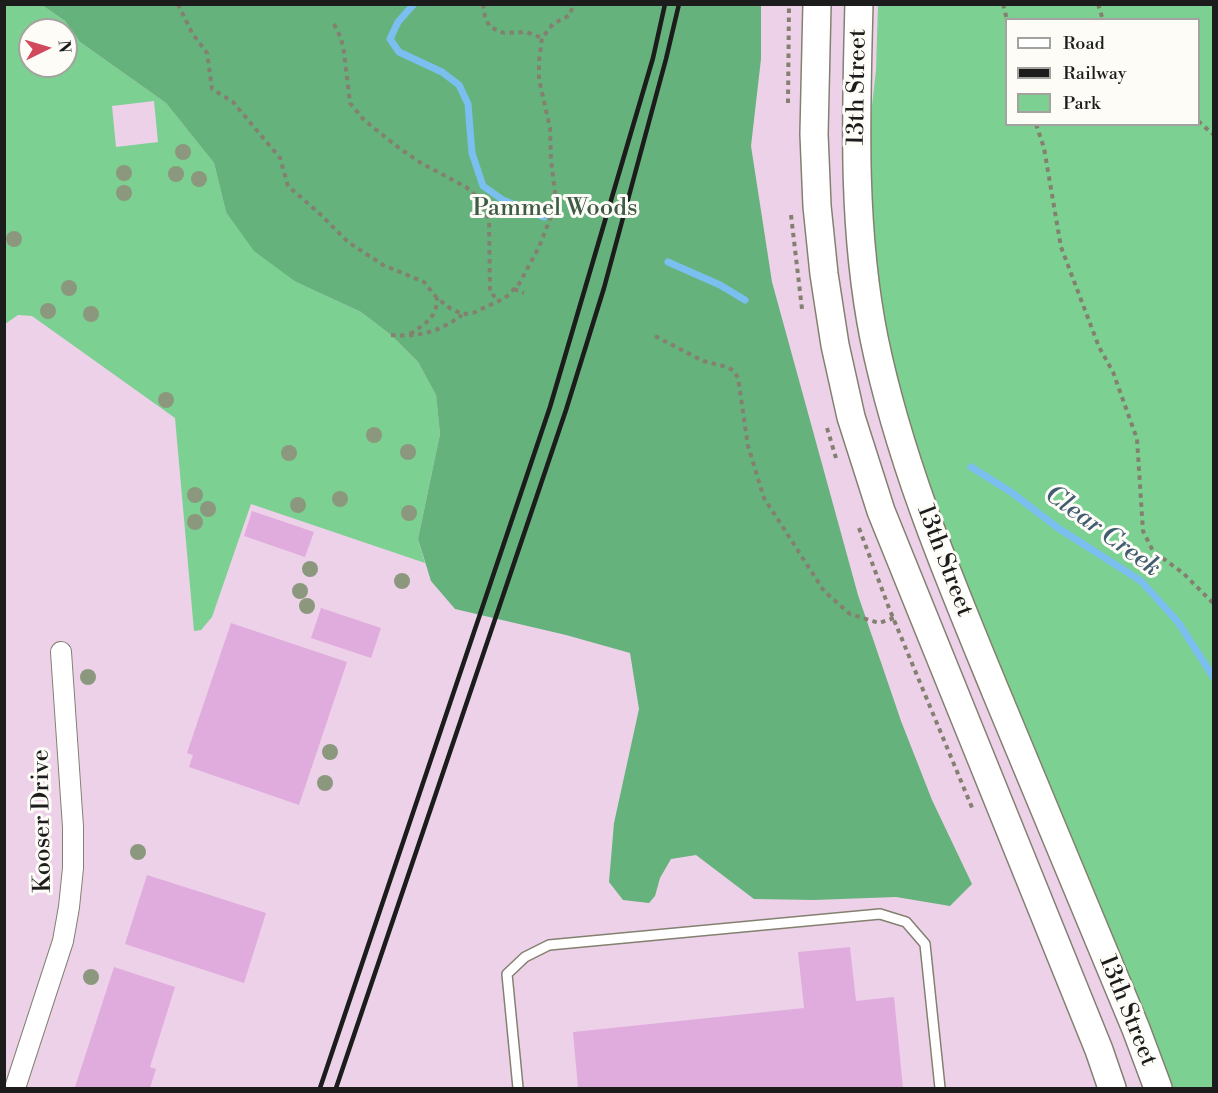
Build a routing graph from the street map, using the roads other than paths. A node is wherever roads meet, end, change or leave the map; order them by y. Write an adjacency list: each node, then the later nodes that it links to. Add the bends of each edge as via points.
1 (817, 4): 7 (main road, 13th Street, via 817,206 835,345 851,417 881,511)
2 (859, 4): 8 (main road, 13th Street, via 856,126 861,254 890,406 961,607)
3 (61, 652): 4 (street, Kooser Drive, via 73,827 69,907 58,957)
4 (15, 1089)
5 (518, 1089): 6 (lane, via 507,974 525,957 549,945 880,914 906,922 925,944)
6 (940, 1089)
7 (1112, 1089)
8 (1158, 1089)

